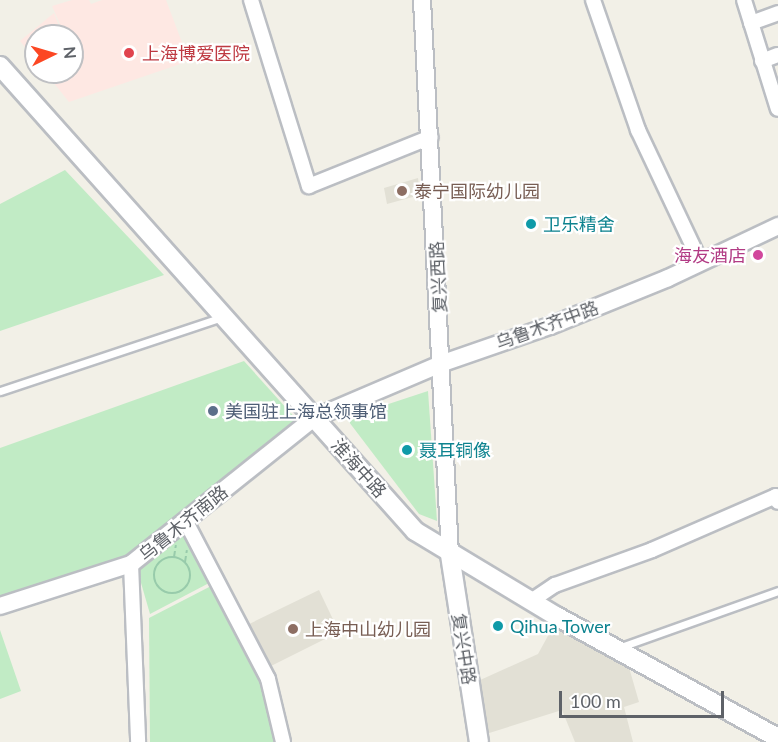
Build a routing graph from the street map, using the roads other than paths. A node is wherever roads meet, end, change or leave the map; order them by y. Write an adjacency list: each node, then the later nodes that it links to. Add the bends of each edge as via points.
1 (251, 0): 11 (street, via 309,186)
2 (422, 0): 11 (street, 复兴西路)
3 (593, 0): 13 (street, via 638,130)
4 (744, 0): 6 (street)
5 (778, 13): 6 (street)
6 (752, 23): 8 (street)
7 (778, 55): 8 (street)
8 (762, 61): 10 (street)
9 (0, 66): 14 (main road, 淮海中路)
10 (778, 109)
11 (431, 137): 15 (street, 复兴西路)
12 (778, 226): 13 (street, 乌鲁木齐中路)
13 (701, 263): 15 (street, 乌鲁木齐中路, via 550,326)
14 (223, 317): 16 (lane); 17 (main road, 淮海中路)
15 (443, 363): 17 (street, 乌鲁木齐中路); 20 (street, 复兴西路)
16 (0, 391)
17 (314, 418): 19 (street, 乌鲁木齐南路); 20 (main road, 淮海中路, via 415,531)
18 (778, 502): 23 (street, via 776,496 555,585)
19 (185, 520): 21 (street, 乌鲁木齐南路); 28 (street, via 268,679)
20 (450, 555): 23 (main road, 淮海中路); 29 (main road, 复兴中路)
21 (131, 564): 24 (street, 乌鲁木齐南路); 27 (street)
22 (778, 591): 25 (lane)
23 (531, 600): 25 (main road, 淮海中路)
24 (0, 606)
25 (616, 648): 26 (main road, 淮海中路)
26 (778, 738)
27 (138, 742)
28 (283, 742)
29 (479, 742)

